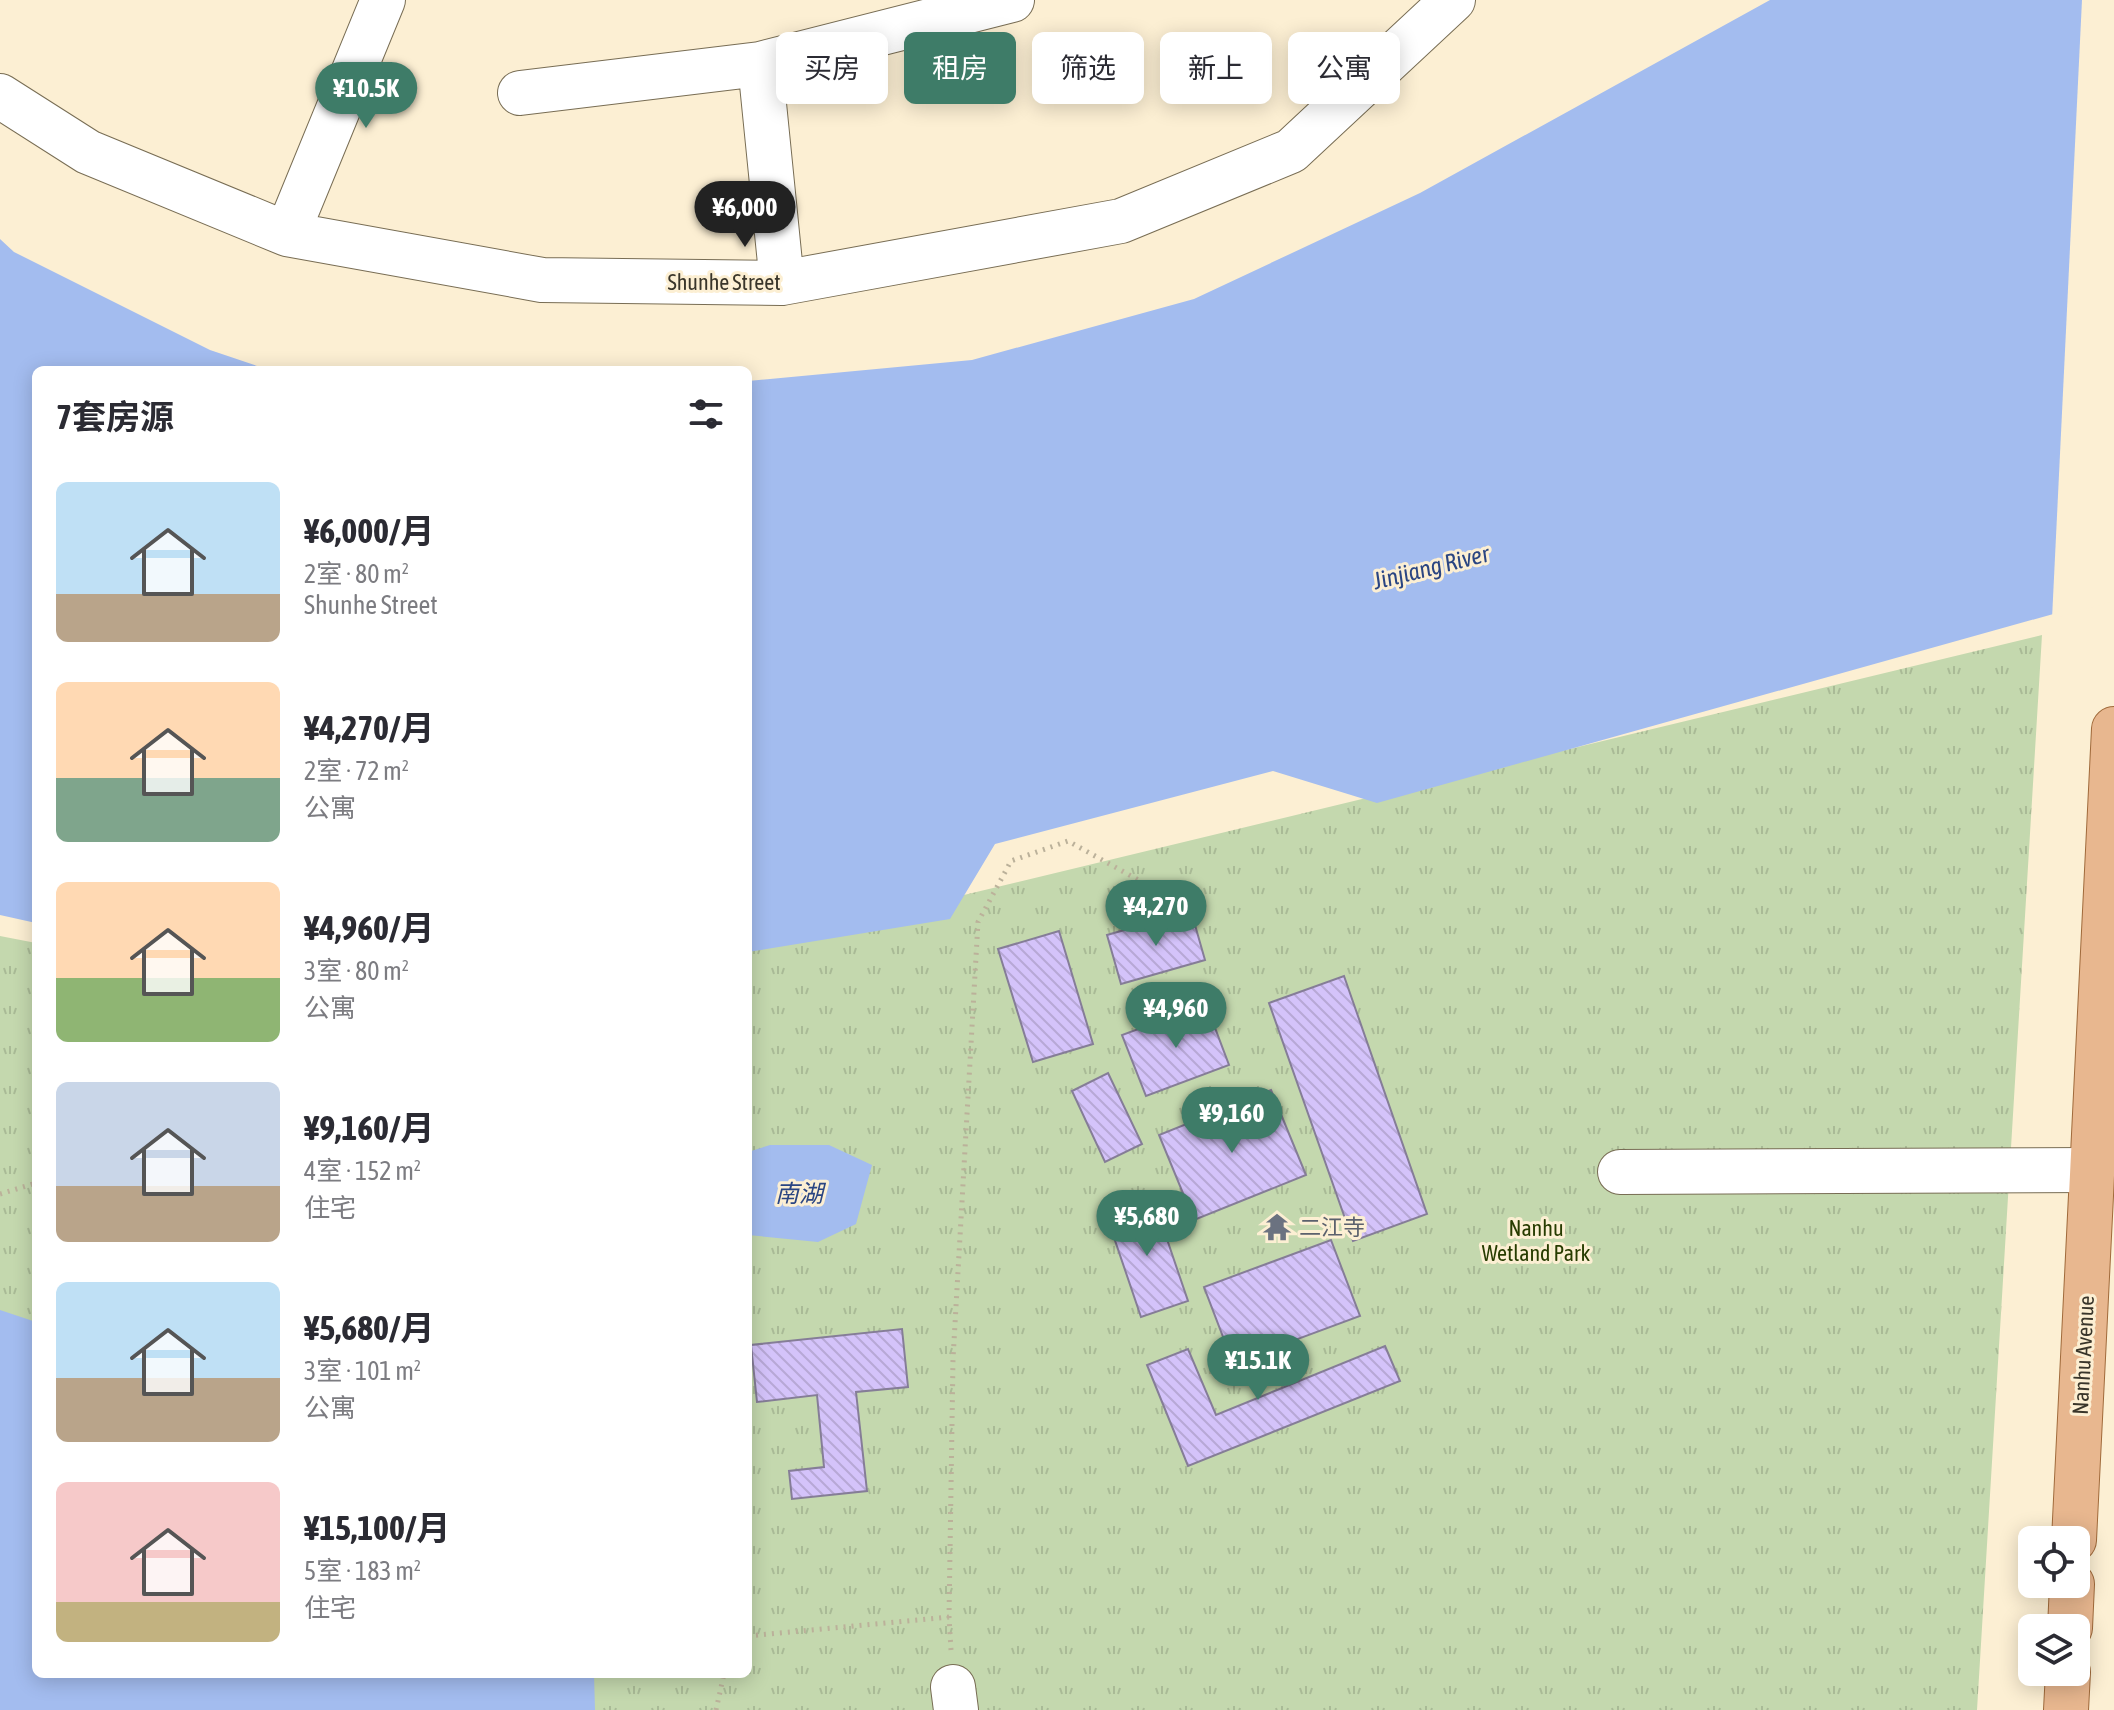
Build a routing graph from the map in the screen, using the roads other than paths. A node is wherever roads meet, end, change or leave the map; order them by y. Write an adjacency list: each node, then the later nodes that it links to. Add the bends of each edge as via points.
1 (383, 0): 7 (street)
2 (1012, 0): 4 (street)
3 (1453, 0): 8 (street, Shunhe Street, via 1291,151 1121,221)
4 (760, 64): 5 (street); 8 (street)
5 (520, 93)
6 (0, 96): 7 (street, Shunhe Street, via 88,152)
7 (287, 234): 8 (street, Shunhe Street, via 542,280)
8 (782, 283)
9 (2114, 729): 10 (main road, Nanhu Avenue)
10 (2092, 1170): 11 (street); 12 (main road, Nanhu Avenue)
11 (1620, 1172)
12 (2075, 1526)
13 (2067, 1686): 14 (main road)
14 (2066, 1710)

